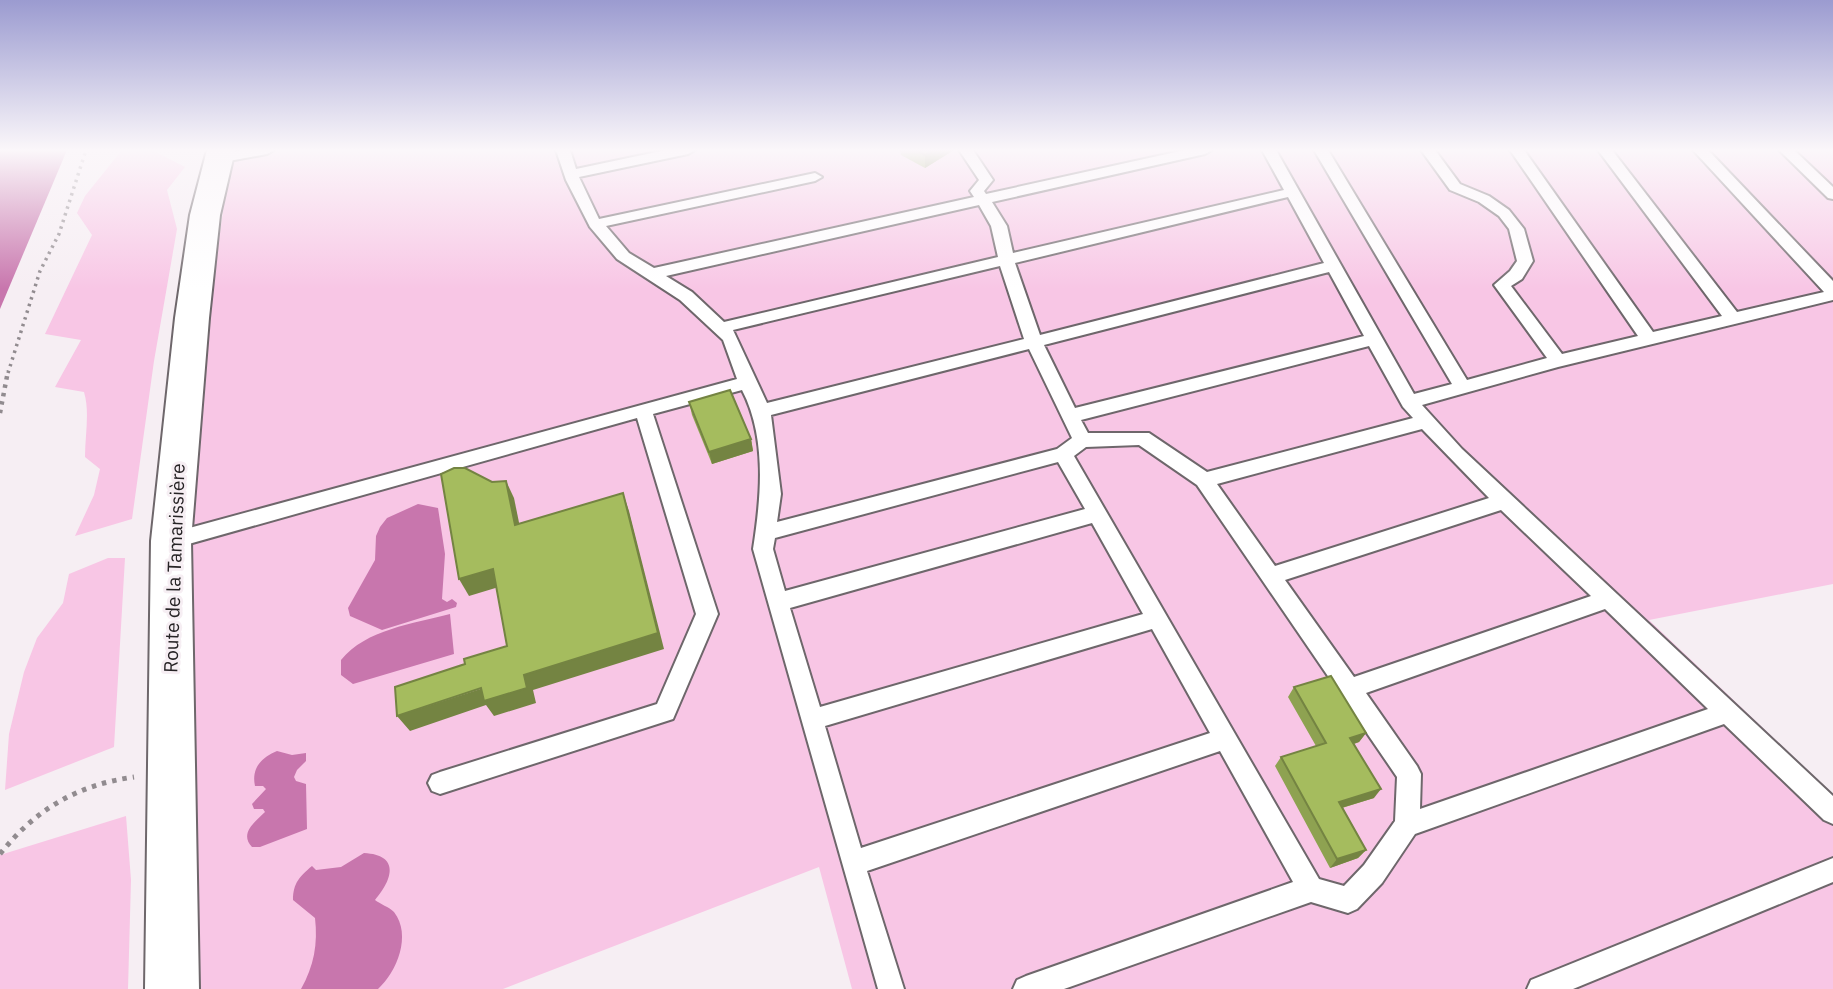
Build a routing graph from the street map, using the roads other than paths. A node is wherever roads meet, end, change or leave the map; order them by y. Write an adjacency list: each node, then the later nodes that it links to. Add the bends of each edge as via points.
1 (210, 196): 38 (street, Route de la Tamarissière, via 192,318)
2 (582, 196): 14 (lane)
3 (726, 196): 14 (lane)
4 (979, 196): 13 (lane)
5 (999, 196): 13 (lane)
6 (1274, 196): 15 (lane)
7 (1294, 196): 16 (lane)
8 (1349, 196): 26 (lane)
9 (1477, 196): 24 (lane, via 1504,213 1516,229 1525,261 1502,285)
10 (1549, 196): 22 (lane)
11 (1640, 196): 19 (lane)
12 (1743, 196): 18 (lane)
13 (982, 200): 15 (lane, via 999,226); 17 (lane)
14 (596, 224): 17 (lane, via 623,256)
15 (1006, 259): 20 (lane); 23 (lane)
16 (1333, 266): 21 (lane); 23 (lane)
17 (651, 274): 20 (lane, via 686,296)
18 (1833, 293): 19 (lane)
19 (1734, 320): 22 (lane)
20 (720, 328): 25 (lane, via 730,337)
21 (1374, 339): 27 (lane); 30 (lane)
22 (1650, 341): 24 (lane)
23 (1034, 343): 29 (lane); 30 (lane)
24 (1558, 361): 26 (lane)
25 (747, 383): 28 (lane); 29 (lane)
26 (1463, 388): 27 (lane)
27 (1409, 402): 31 (lane)
28 (643, 410): 38 (lane); 47 (lane, via 706,614 665,712)
29 (762, 411): 37 (lane, via 771,494)
30 (1070, 416): 32 (lane)
31 (1426, 421): 34 (lane); 35 (lane)
32 (1083, 439): 33 (lane); 34 (lane, via 1142,438)
33 (1063, 454): 36 (lane); 37 (lane)
34 (1204, 480): 39 (lane)
35 (1505, 501): 39 (lane); 40 (lane)
36 (1096, 514): 41 (lane); 42 (lane)
37 (765, 533): 41 (lane, via 763,549)
38 (171, 541): 53 (street, Route de la Tamarissière)
39 (1270, 576): 43 (lane)
40 (1609, 599): 43 (lane); 44 (lane)
41 (779, 602): 45 (lane)
42 (1156, 620): 45 (lane); 46 (lane)
43 (1349, 689): 49 (lane, via 1409,775)
44 (1728, 712): 48 (lane); 49 (lane)
45 (812, 720): 50 (lane)
46 (1223, 739): 50 (lane); 52 (lane)
47 (440, 783)
48 (1833, 812)
49 (1408, 825): 52 (lane, via 1348,900)
50 (853, 863): 54 (lane)
51 (1833, 870): 56 (lane)
52 (1311, 889): 55 (lane)
53 (173, 989)
54 (891, 989)
55 (1026, 989)
56 (1540, 989)

